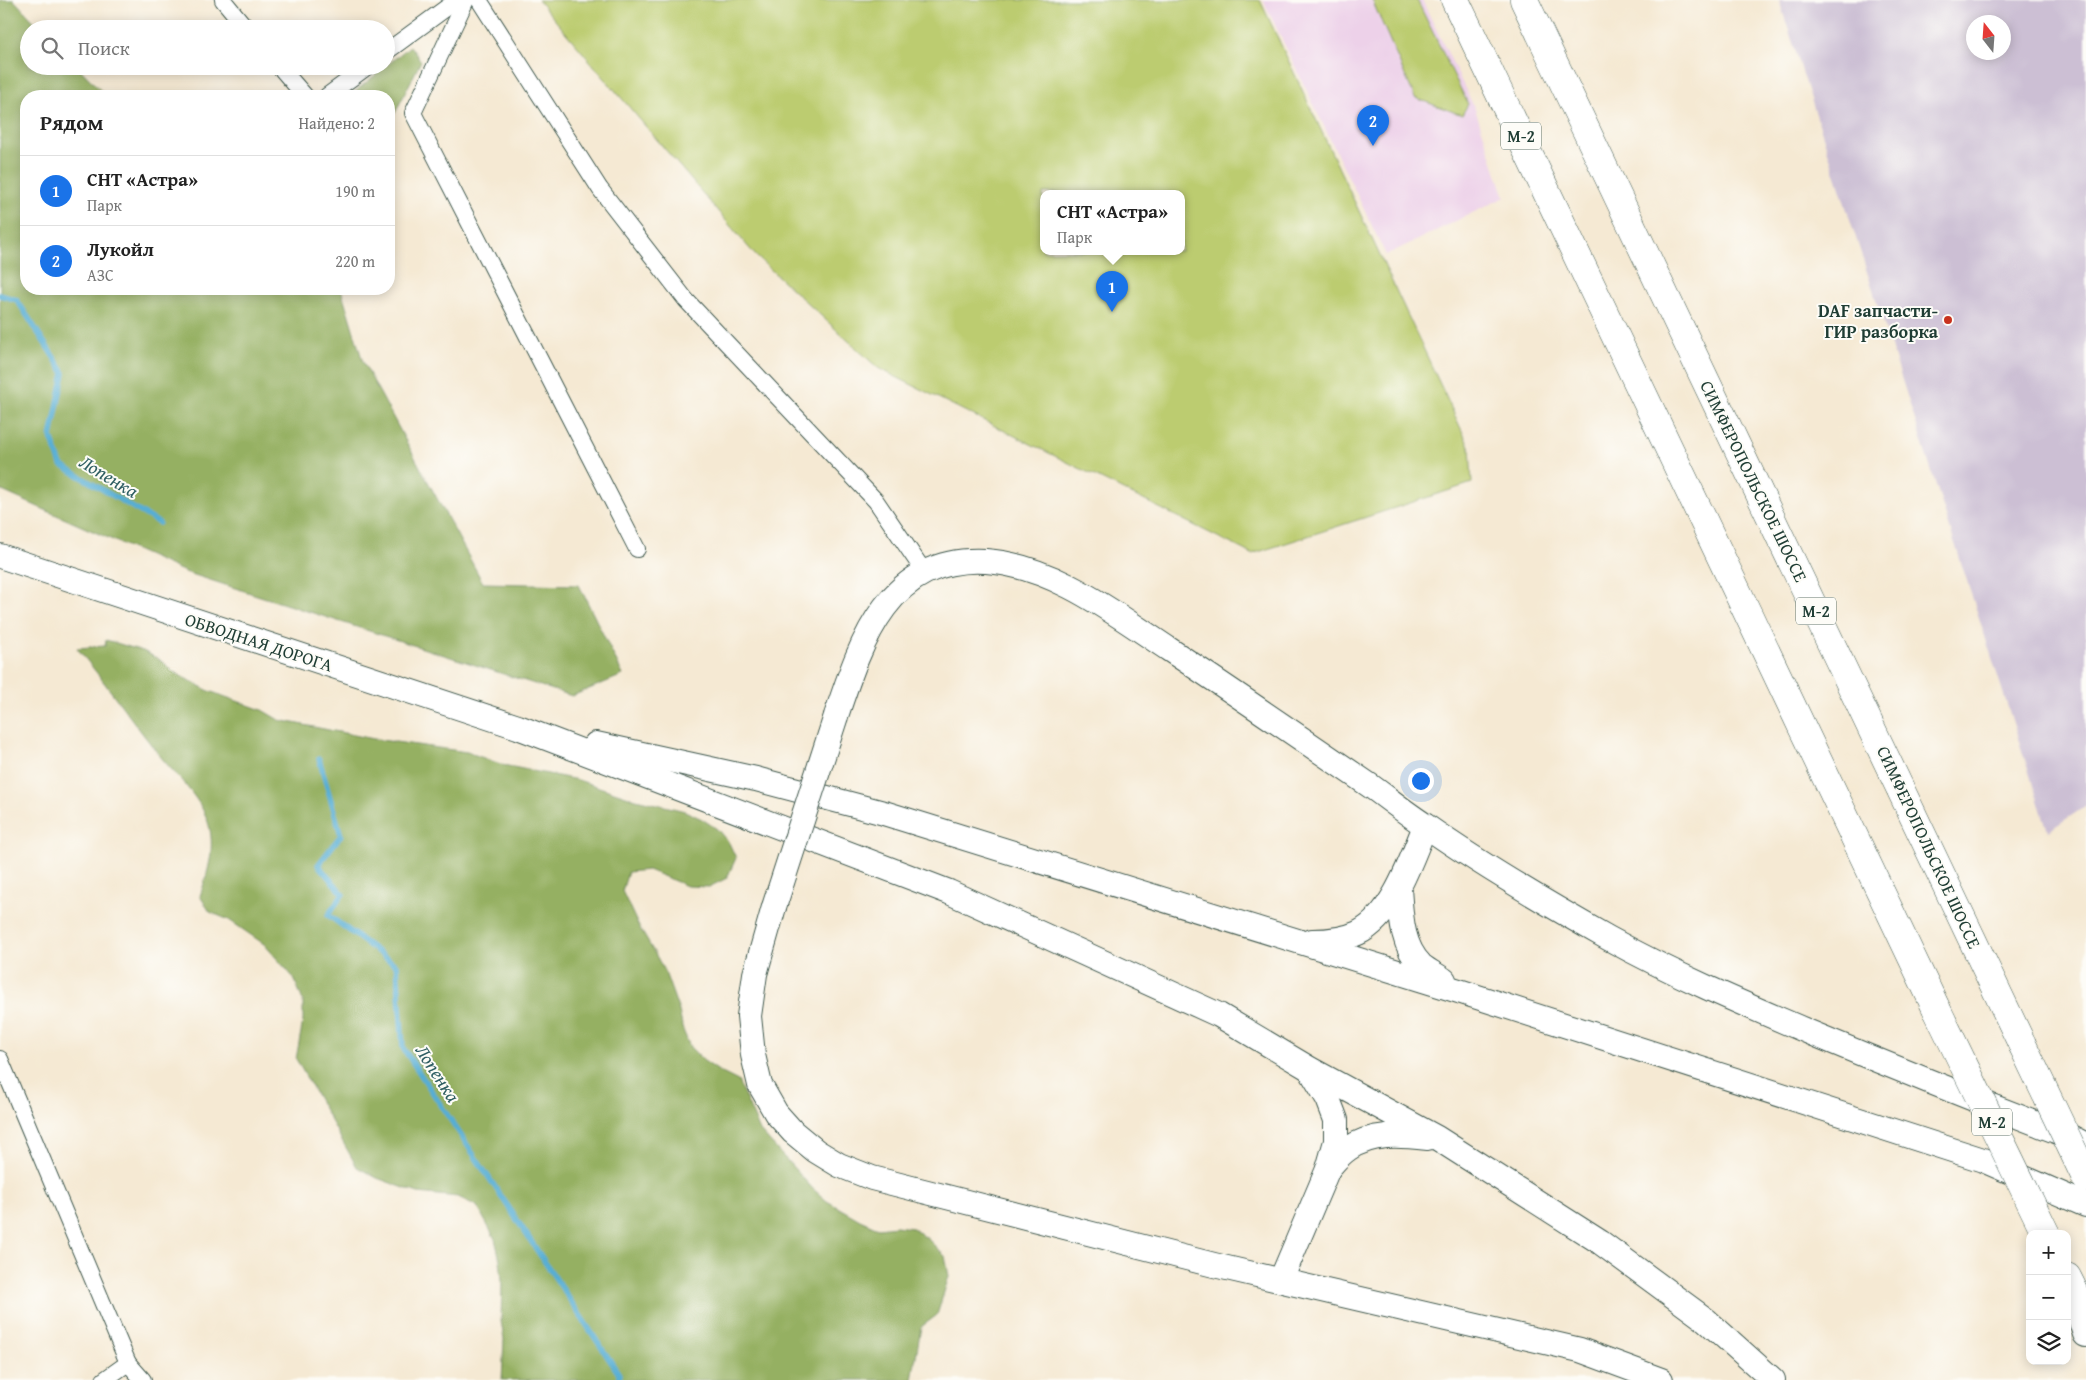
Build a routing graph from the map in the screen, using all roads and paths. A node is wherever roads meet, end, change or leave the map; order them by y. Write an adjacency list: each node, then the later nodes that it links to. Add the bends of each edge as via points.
1 (223, 0): 7 (street)
2 (457, 0): 8 (street)
3 (466, 0): 13 (street, via 413,113)
4 (479, 0): 15 (street, via 600,189 686,300 876,501)
5 (1455, 0): 28 (highway, М-2, bridge)
6 (1524, 0): 26 (highway, СИМФЕРОПОЛЬСКОЕ ШОССЕ / М-2, bridge)
7 (240, 20)
8 (395, 45)
9 (288, 75): 11 (street)
10 (356, 75): 12 (street)
11 (300, 90)
12 (336, 90)
13 (637, 549)
14 (0, 556): 16 (main road, ОБВОДНАЯ ДОРОГА)
15 (925, 573): 17 (main road, via 954,563 987,561 1034,570 1087,596 1234,692); 29 (main road, bridge, via 900,590 867,633 853,665 774,907 755,974 749,1016 760,1085 776,1113 793,1132 839,1165 872,1178)
16 (518, 727): 19 (main road, via 756,779 884,813); 22 (main road, via 949,892 1220,1015)
17 (1425, 826): 18 (main road); 24 (main road, via 1531,893 1698,985)
18 (1398, 888): 19 (main road, via 1382,913 1359,933 1333,941); 20 (main road, via 1402,926 1409,947 1421,965)
19 (1298, 941): 20 (main road)
20 (1462, 992): 27 (main road, via 1983,1160)
21 (0, 1059): 34 (street)
22 (1310, 1069): 23 (main road); 25 (main road, via 1336,1120 1336,1141)
23 (1437, 1138): 25 (main road, via 1393,1135 1368,1139 1347,1149); 38 (main road, via 1600,1242 1706,1320)
24 (2086, 1145)
25 (1328, 1168): 29 (main road)
26 (2086, 1178)
27 (2086, 1205)
28 (2044, 1230)
29 (1280, 1280): 37 (main road, via 1580,1350)
30 (2071, 1285): 32 (highway)
31 (2071, 1288): 33 (main road)
32 (2086, 1315)
33 (2086, 1334)
34 (128, 1363): 35 (street); 36 (street)
35 (104, 1380)
36 (143, 1380)
37 (1661, 1380)
38 (1773, 1380)

